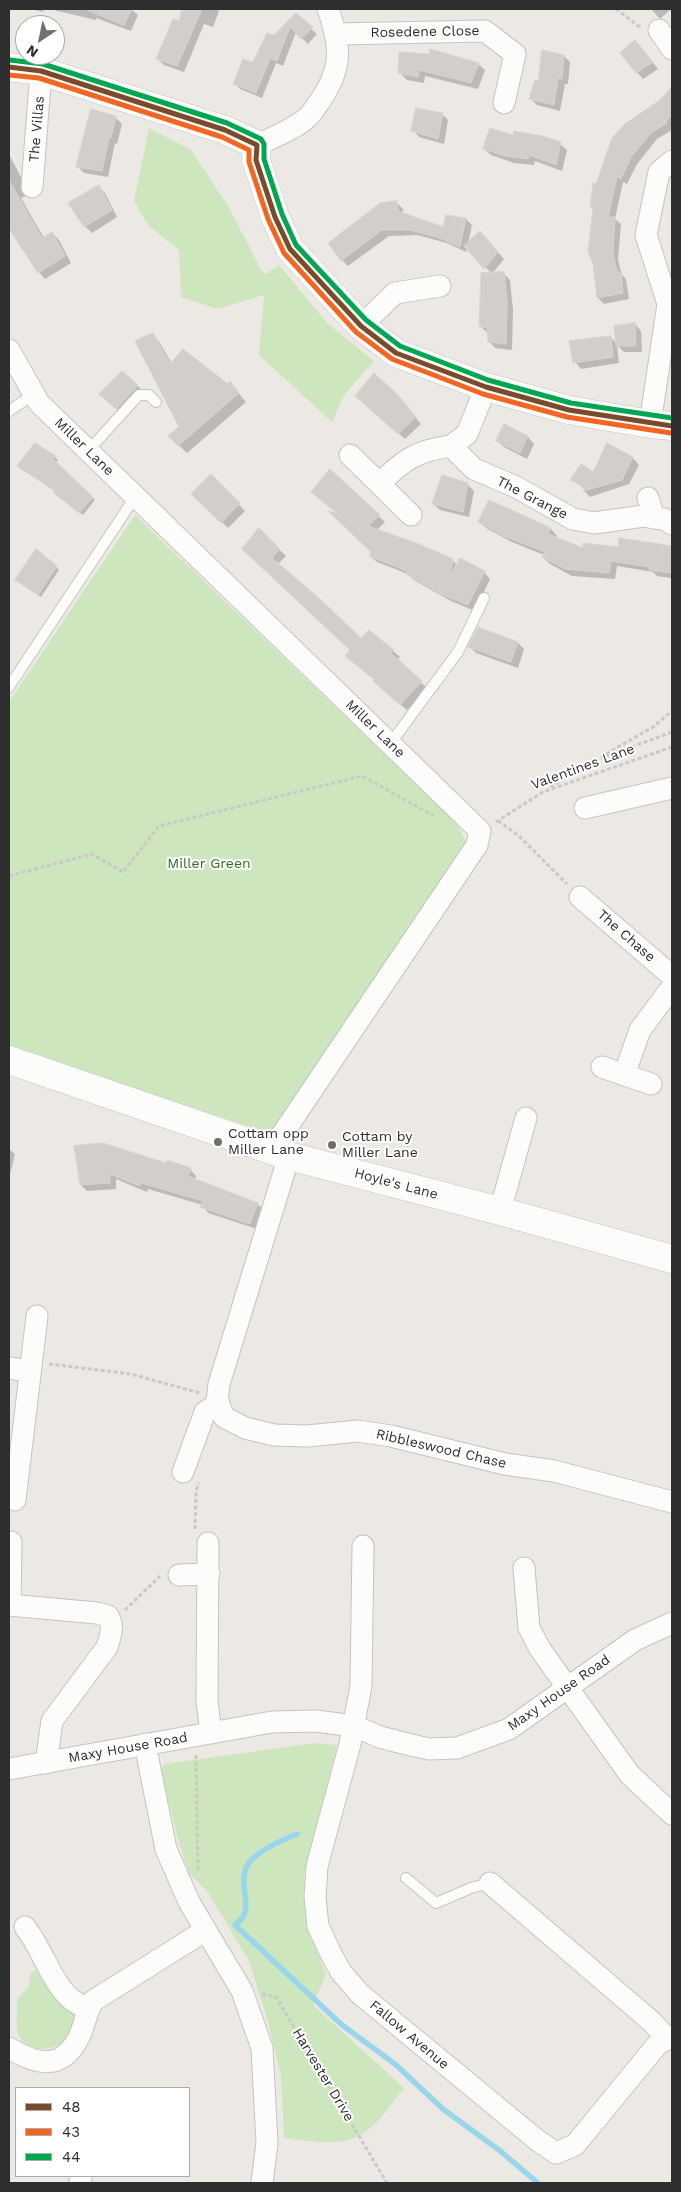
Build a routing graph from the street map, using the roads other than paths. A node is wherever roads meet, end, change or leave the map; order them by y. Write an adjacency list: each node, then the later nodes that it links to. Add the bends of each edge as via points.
1 (328, 9): 3 (street)
2 (659, 30): 4 (street)
3 (336, 34): 7 (street, Rosedene Close, via 485,30 515,54); 8 (street, via 338,62 328,88 308,117)
4 (672, 49)
5 (9, 67): 6 (street)
6 (41, 71): 8 (street, via 225,130); 10 (street, The Villas)
7 (504, 103)
8 (257, 144): 13 (street, via 256,160 274,217 290,248)
9 (672, 161): 12 (street, via 659,172 646,235)
10 (32, 187)
11 (440, 286): 13 (street, via 395,292)
12 (670, 304): 19 (street)
13 (361, 326): 15 (street, via 396,353)
14 (9, 350): 16 (street, Miller Lane)
15 (486, 387): 19 (street, via 569,410); 20 (street, via 467,434)
16 (34, 394): 18 (lane); 21 (street, Miller Lane, via 39,403)
17 (156, 402): 21 (lane, via 149,395 139,396)
18 (9, 411)
19 (661, 425)
20 (451, 446): 23 (street, via 429,449 405,460); 25 (street, The Grange, via 474,469 516,487 573,519 594,523)
21 (88, 451): 24 (street, Miller Lane)
22 (350, 455): 23 (street)
23 (380, 483): 26 (street)
24 (135, 496): 28 (lane); 29 (street, Miller Lane)
25 (658, 513)
26 (410, 515)
27 (484, 598): 29 (lane, via 458,652)
28 (9, 687)
29 (390, 744): 40 (street, Miller Lane, via 489,826)
30 (672, 788): 31 (street)
31 (585, 808)
32 (580, 897): 33 (street, The Chase)
33 (672, 976)
34 (672, 987): 37 (street, via 640,1030)
35 (9, 1060): 40 (street, Hoyle's Lane)
36 (602, 1067): 37 (street)
37 (624, 1075): 38 (street)
38 (652, 1084)
39 (526, 1118): 41 (street)
40 (280, 1153): 41 (street, Hoyle's Lane); 45 (street, via 218,1384)
41 (500, 1211): 42 (street, Hoyle's Lane)
42 (672, 1259)
43 (38, 1316): 44 (street)
44 (23, 1367): 47 (street)
45 (218, 1399): 46 (street, via 205,1412); 48 (street, Ribbleswood Chase, via 224,1417 245,1428 274,1435 358,1432 391,1436 505,1464 554,1471)
46 (182, 1472)
47 (15, 1500)
48 (672, 1502)
49 (11, 1542): 55 (street)
50 (208, 1543): 53 (street)
51 (363, 1546): 58 (street, via 361,1686)
52 (524, 1568): 57 (street, via 529,1628)
53 (209, 1574): 54 (street); 59 (street, via 207,1702)
54 (179, 1575)
55 (9, 1605): 61 (street, Maxy House Road, via 97,1613 108,1616 112,1623 107,1646 52,1721)
56 (672, 1623): 57 (street, Maxy House Road, via 635,1640)
57 (568, 1687): 58 (street, Maxy House Road, via 509,1729 457,1748 429,1749); 63 (street, via 630,1775)
58 (354, 1726): 59 (street, Maxy House Road, via 316,1721 272,1722); 69 (street, Fallow Avenue, via 318,1866 316,1898 318,1926 340,1972 360,1994 556,2153 575,2145 657,2045)
59 (210, 1733): 60 (street, Maxy House Road)
60 (145, 1744): 61 (street, Maxy House Road); 67 (street, via 166,1849 189,1902)
61 (46, 1763): 62 (street, Maxy House Road)
62 (9, 1769)
63 (672, 1814)
64 (406, 1878): 65 (lane, via 436,1903)
65 (490, 1883): 69 (street, Fallow Avenue)
66 (25, 1927): 68 (street, via 70,1998)
67 (206, 1930): 68 (street, via 93,2001); 71 (street, via 242,1991 262,2048 267,2143)
68 (88, 2010): 70 (street, via 80,2035 68,2055 51,2063 28,2060)
69 (669, 2037)
70 (9, 2048)
71 (262, 2183)

